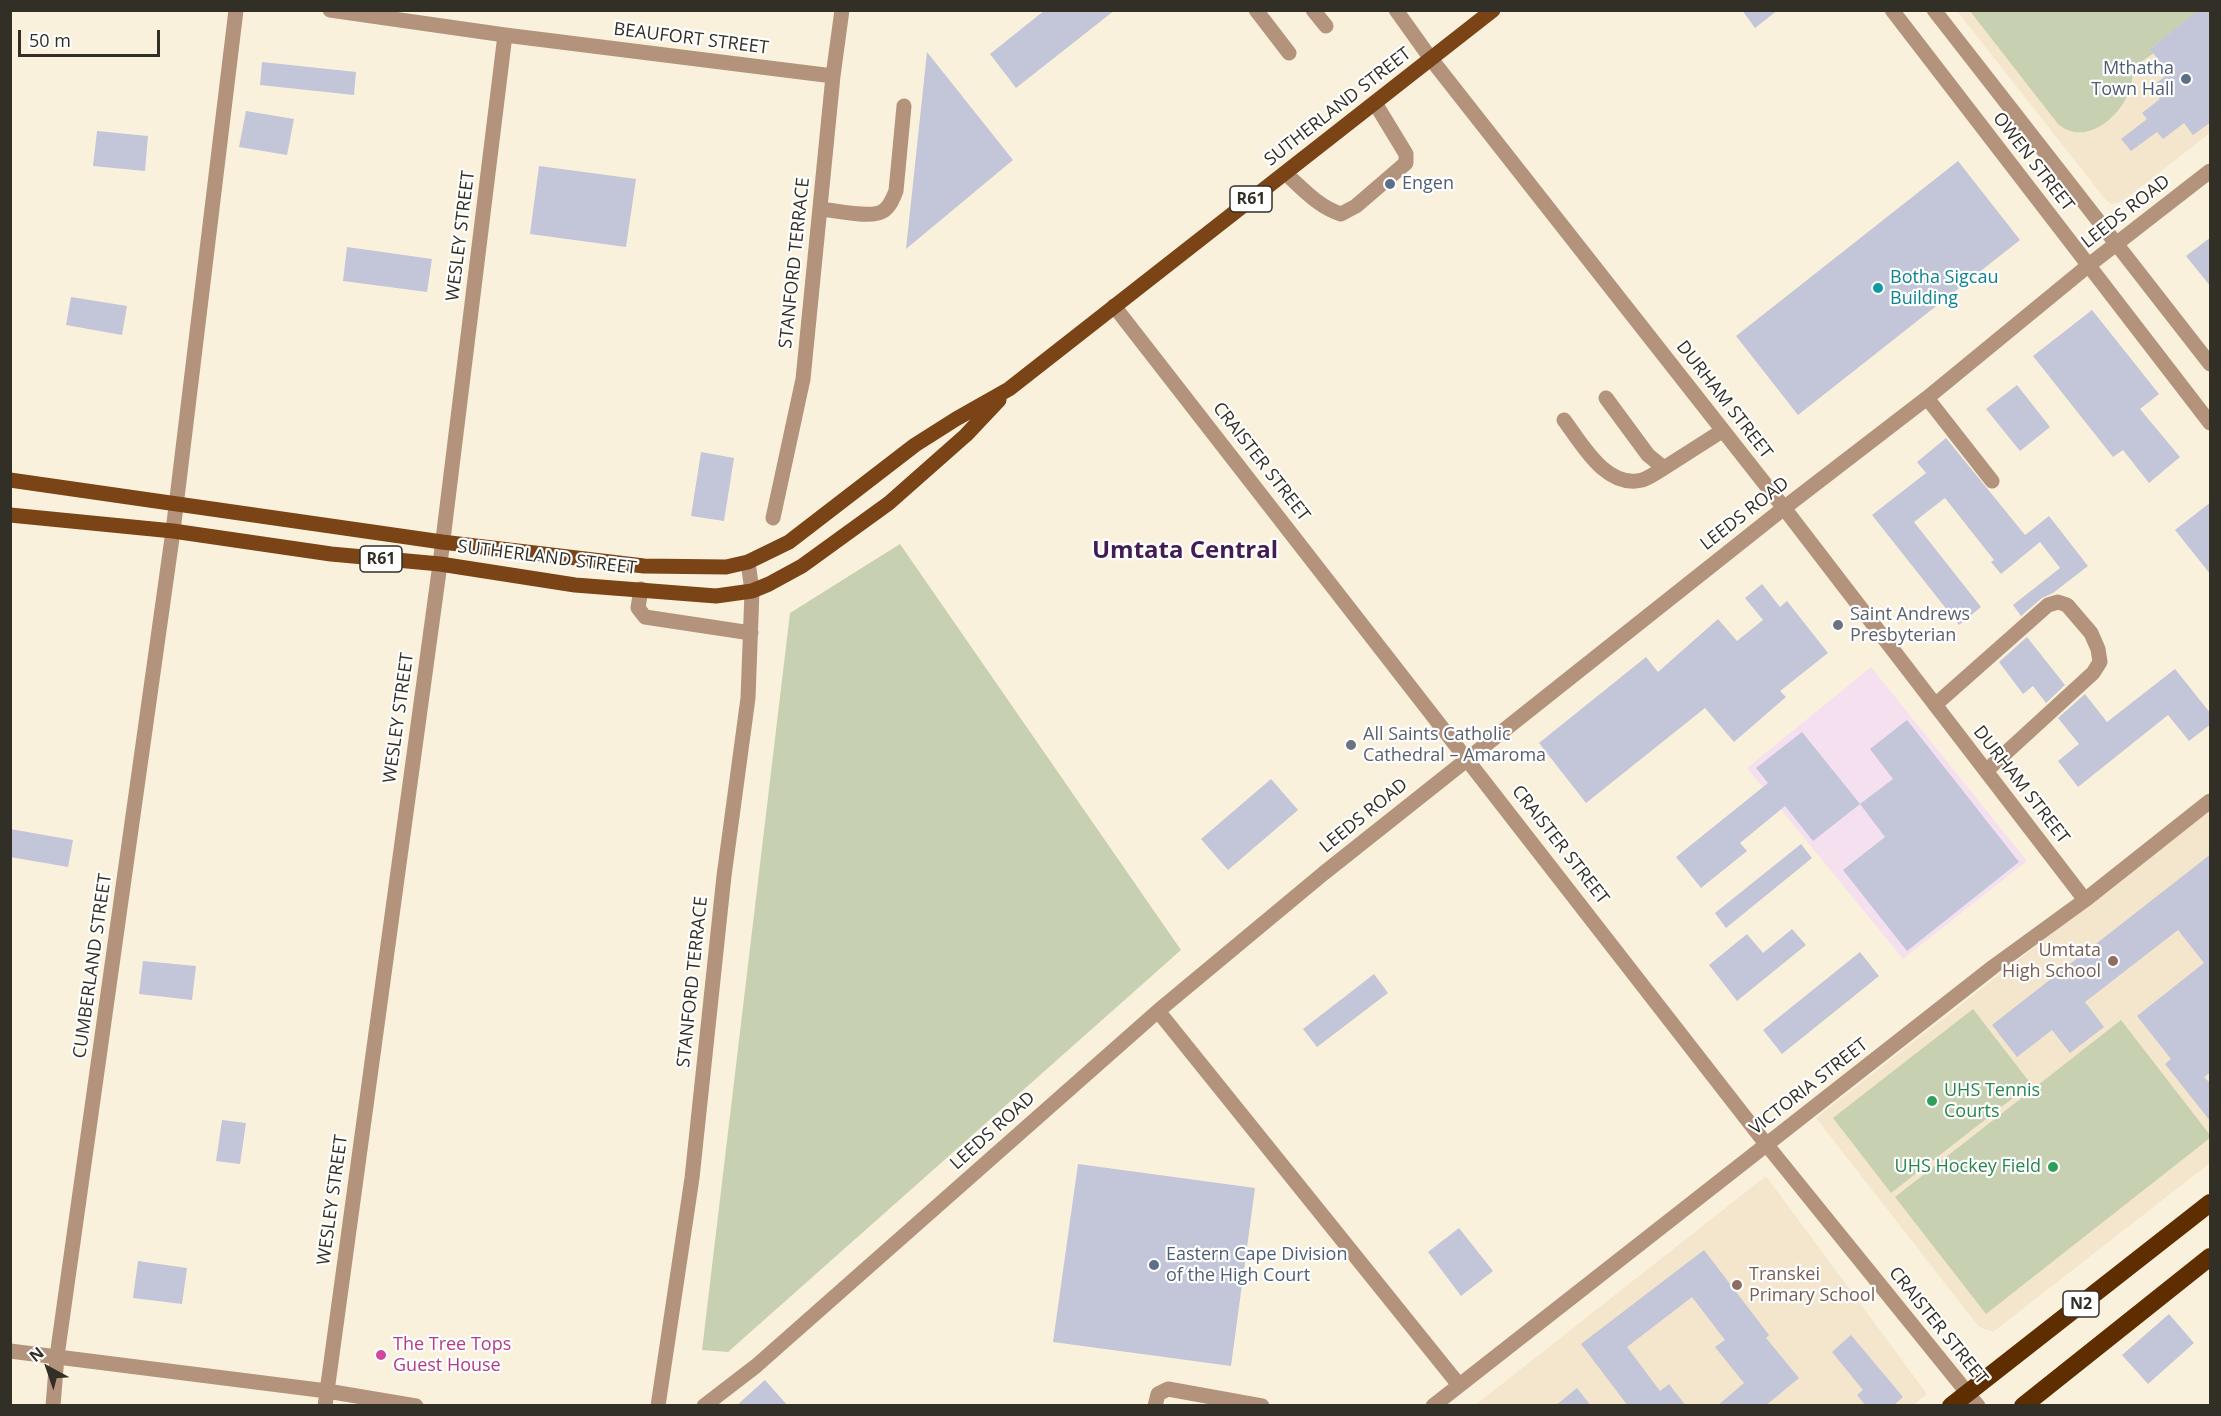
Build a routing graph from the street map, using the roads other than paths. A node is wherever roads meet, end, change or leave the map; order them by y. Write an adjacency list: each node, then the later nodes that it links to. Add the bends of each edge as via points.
1 (236, 10): 33 (street, CUMBERLAND STREET)
2 (330, 10): 11 (street, BEAUFORT STREET)
3 (842, 10): 14 (street, STANFORD TERRACE)
4 (1256, 10): 12 (street)
5 (1313, 10): 10 (street)
6 (1396, 10): 13 (street, DURHAM STREET)
7 (1493, 10): 13 (main road, SUTHERLAND STREET / R61)
8 (1892, 10): 21 (street, OWEN STREET)
9 (1934, 10): 20 (street, OWEN STREET)
10 (1326, 26)
11 (505, 35): 14 (street, BEAUFORT STREET); 38 (street, WESLEY STREET)
12 (1288, 54)
13 (1431, 59): 15 (main road, SUTHERLAND STREET / R61); 29 (street, DURHAM STREET)
14 (833, 76): 19 (street, STANFORD TERRACE)
15 (1375, 103): 18 (main road, SUTHERLAND STREET / R61); 18 (street, via 1406,154 1406,163 1356,206 1341,214 1331,211)
16 (904, 106): 19 (street, via 896,191 884,211 875,215)
17 (2211, 171): 20 (street, LEEDS ROAD)
18 (1285, 173): 22 (main road, SUTHERLAND STREET / R61)
19 (820, 209): 36 (street, STANFORD TERRACE, via 803,379)
20 (2116, 244): 21 (street, LEEDS ROAD); 23 (street, OWEN STREET)
21 (2089, 265): 26 (street, LEEDS ROAD); 28 (street, OWEN STREET)
22 (1114, 306): 24 (main road, SUTHERLAND STREET / R61); 45 (street, CRAISTER STREET)
23 (2211, 364)
24 (1009, 389): 39 (main road, SUTHERLAND STREET / R61, via 915,445 789,542); 42 (main road, SUTHERLAND STREET / R61, via 966,435 889,503 802,566)
25 (1606, 398): 30 (street, via 1648,455)
26 (1927, 398): 32 (street); 34 (street, LEEDS ROAD)
27 (1564, 420): 30 (street, via 1609,475 1641,480)
28 (2211, 423)
29 (1722, 431): 30 (street); 34 (street, DURHAM STREET)
30 (1664, 468)
31 (10, 480): 33 (main road, SUTHERLAND STREET / R61)
32 (1992, 481)
33 (177, 503): 37 (street, CUMBERLAND STREET); 38 (main road, SUTHERLAND STREET / R61)
34 (1784, 508): 44 (street, DURHAM STREET); 45 (street, LEEDS ROAD)
35 (10, 514): 37 (main road, SUTHERLAND STREET / R61)
36 (773, 518)
37 (173, 531): 40 (main road, SUTHERLAND STREET / R61, via 330,554); 54 (street, CUMBERLAND STREET)
38 (442, 542): 39 (main road, SUTHERLAND STREET / R61, via 644,566 712,567); 40 (street, WESLEY STREET)
39 (748, 562): 42 (street, STANFORD TERRACE)
40 (440, 564): 41 (main road, SUTHERLAND STREET / R61, via 575,585); 56 (street, WESLEY STREET)
41 (641, 589): 42 (main road, SUTHERLAND STREET / R61, via 716,596); 43 (street, via 638,608 645,617)
42 (752, 591): 43 (street, STANFORD TERRACE)
43 (751, 633): 60 (street, STANFORD TERRACE, via 748,698 724,876 692,1178)
44 (1935, 705): 46 (street, DURHAM STREET); 46 (street, via 2048,605 2067,605 2091,633 2100,662 2093,673)
45 (1468, 759): 49 (street, LEEDS ROAD); 50 (street, CRAISTER STREET)
46 (1986, 771): 48 (street, DURHAM STREET)
47 (2211, 801): 48 (street, VICTORIA STREET)
48 (2085, 900): 50 (street, VICTORIA STREET)
49 (1158, 1011): 55 (street); 61 (street, LEEDS ROAD, via 756,1366)
50 (1766, 1144): 55 (street, VICTORIA STREET); 57 (street, CRAISTER STREET)
51 (2211, 1203): 57 (highway, N2)
52 (2211, 1257): 66 (highway, N2)
53 (10, 1351): 54 (street)
54 (57, 1356): 56 (street); 58 (street, CUMBERLAND STREET)
55 (1459, 1385): 64 (street, VICTORIA STREET)
56 (326, 1398): 59 (street)
57 (1973, 1399): 65 (highway, N2)
58 (53, 1406)
59 (416, 1406)
60 (658, 1406)
61 (704, 1406)
62 (1155, 1406): 63 (street, via 1158,1394 1168,1389)
63 (1262, 1406)
64 (1433, 1406)
65 (1951, 1406)
66 (2023, 1406)

